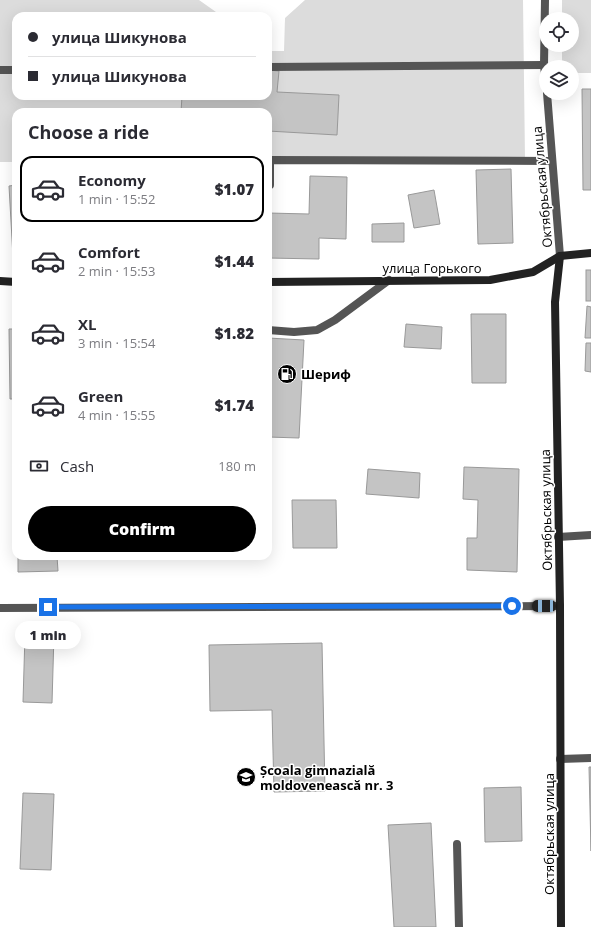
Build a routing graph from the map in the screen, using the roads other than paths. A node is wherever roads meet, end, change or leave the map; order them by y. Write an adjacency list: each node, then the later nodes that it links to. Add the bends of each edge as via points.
1 (545, 0): 2 (street)
2 (544, 60)
3 (539, 65): 4 (street)
4 (272, 67)
5 (0, 70): 6 (street)
6 (12, 70)
7 (547, 100): 9 (street, Октябрьская улица)
8 (272, 160): 9 (street)
9 (552, 161): 11 (street, Октябрьская улица)
10 (591, 253): 11 (street, улица Горького)
11 (560, 256): 12 (street, улица Горького, via 534,272 490,280); 18 (street, Октябрьская улица, via 555,302)
12 (389, 280): 15 (street, улица Горького); 16 (street, via 335,320 317,330)
13 (0, 281): 14 (street)
14 (12, 282)
15 (272, 282)
16 (272, 330)
17 (591, 536): 18 (street)
18 (558, 537): 19 (street, Октябрьская улица)
19 (560, 606): 20 (street); 22 (street, Октябрьская улица)
20 (0, 608)
21 (591, 758): 22 (street)
22 (560, 759): 25 (street, Октябрьская улица)
23 (457, 844): 24 (street)
24 (459, 927)
25 (561, 927)

